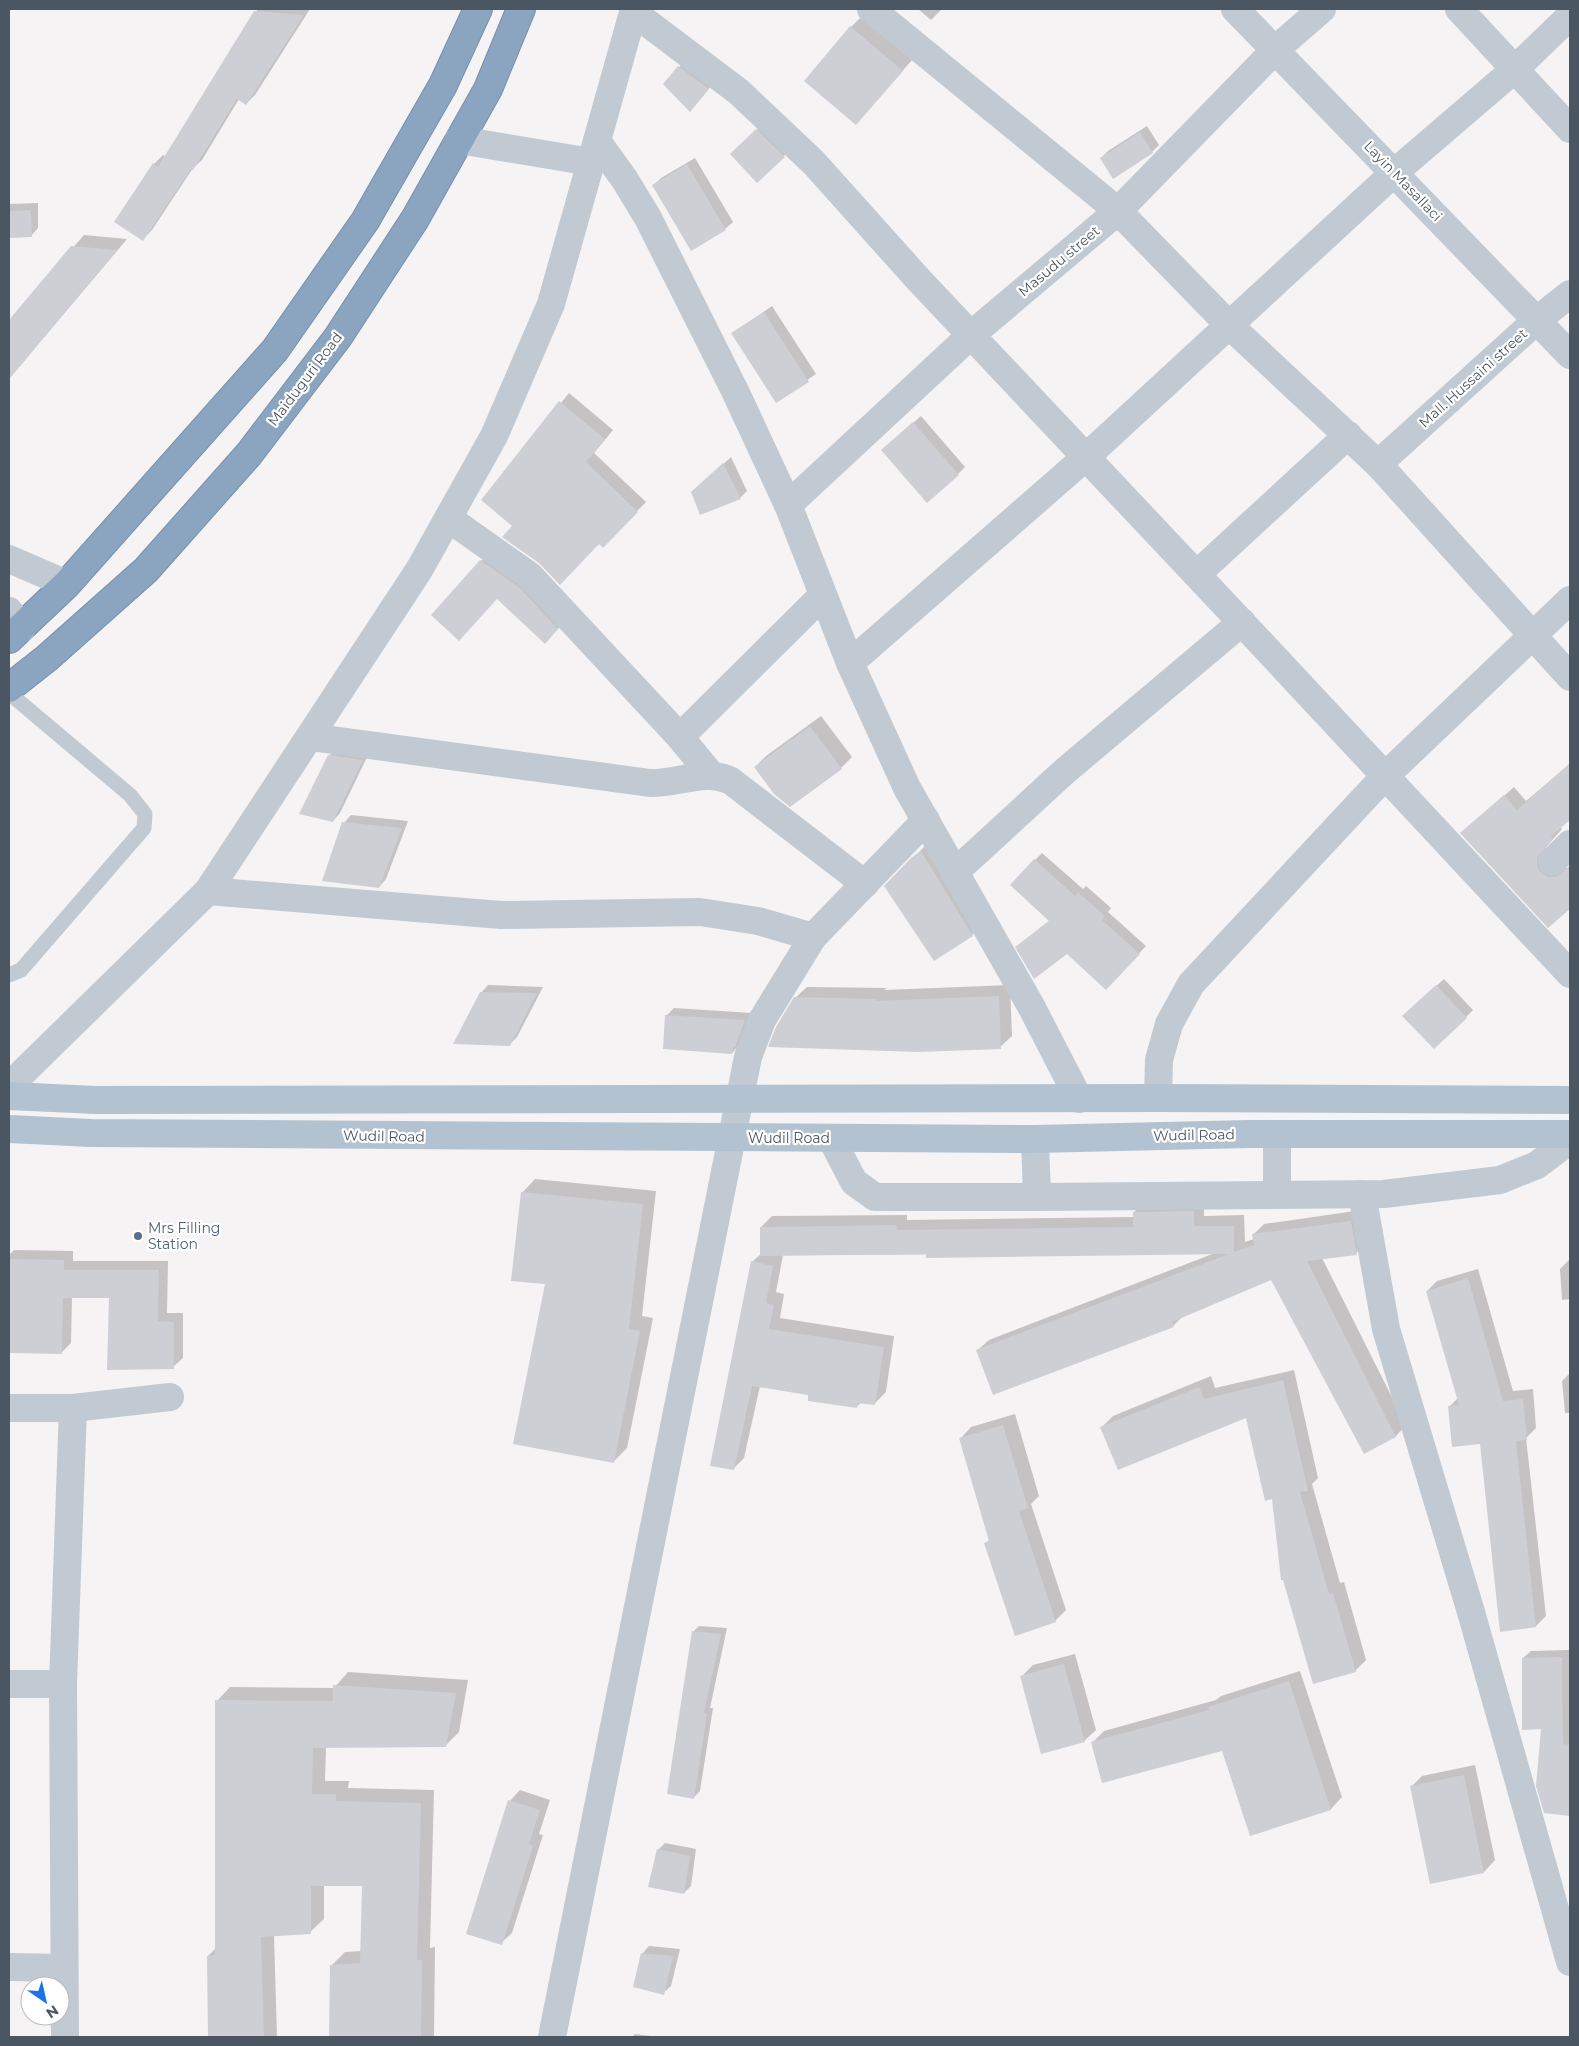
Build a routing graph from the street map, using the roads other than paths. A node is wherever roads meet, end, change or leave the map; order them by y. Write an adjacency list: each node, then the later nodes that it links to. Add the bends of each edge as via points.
1 (478, 9): 28 (highway, via 443,84 365,221 275,350)
2 (521, 9): 12 (highway, Maiduguri Road, via 488,89)
3 (871, 9): 15 (street)
4 (1235, 9): 9 (street, Layin Masallaci)
5 (1322, 9): 9 (street, Masudu street)
6 (1458, 9): 10 (street)
7 (634, 11): 13 (street); 19 (street, via 739,92 814,163)
8 (1570, 16): 10 (street)
9 (1276, 50): 14 (street, Layin Masallaci); 15 (street, Masudu street)
10 (1515, 69): 11 (street); 14 (street)
11 (1570, 129)
12 (459, 140): 13 (street); 36 (highway, Maiduguri Road, via 415,219 338,337 249,454 146,570)
13 (594, 151): 24 (street, via 624,180 648,218); 25 (street, via 551,304 494,436)
14 (1395, 172): 17 (street, Layin Masallaci); 18 (street)
15 (1118, 211): 18 (street); 19 (street, Masudu street)
16 (1570, 294): 17 (street, Mall. Hussaini street)
17 (1538, 320): 20 (street, Layin Masallaci); 23 (street, Mall. Hussaini street)
18 (1230, 326): 21 (street); 22 (street)
19 (971, 335): 22 (street); 24 (street, Masudu street)
20 (1570, 356)
21 (1348, 435): 23 (street); 27 (street)
22 (1086, 457): 27 (street); 34 (street)
23 (1378, 464): 33 (street)
24 (788, 505): 29 (street)
25 (448, 518): 38 (street, via 530,576); 39 (street, via 419,570)
26 (9, 559): 28 (street)
27 (1197, 574): 31 (street)
28 (67, 584): 32 (highway)
29 (822, 596): 34 (street); 38 (street)
30 (1570, 600): 33 (street)
31 (1242, 622): 41 (street); 43 (street, via 1065,771)
32 (13, 626)
33 (1532, 636): 35 (street); 41 (street)
34 (850, 663): 42 (street, via 907,788)
35 (1570, 677)
36 (9, 688)
37 (9, 693): 48 (lane, via 130,795 145,814 144,828 20,970)
38 (680, 736): 40 (street)
39 (310, 737): 40 (street, via 650,783); 45 (street)
40 (712, 776): 44 (street, via 732,781)
41 (1385, 776): 47 (street); 51 (street, via 1191,984 1169,1024 1159,1060)
42 (926, 820): 43 (street); 44 (street)
43 (955, 872): 53 (street)
44 (865, 884): 46 (street)
45 (208, 891): 46 (street, via 502,915 700,912 758,921); 49 (street)
46 (813, 937): 52 (street, via 762,1020 748,1057)
47 (1570, 974)
48 (9, 976)
49 (9, 1086)
50 (9, 1096): 54 (main road)
51 (1158, 1098): 53 (main road); 55 (main road)
52 (738, 1099): 53 (main road); 54 (main road); 61 (street)
53 (1078, 1099)
54 (96, 1100): 57 (main road)
55 (1570, 1100)
56 (9, 1129): 57 (main road, Wudil Road)
57 (91, 1133): 61 (main road, Wudil Road)
58 (1277, 1134): 59 (main road, Wudil Road); 62 (main road, Wudil Road); 64 (street)
59 (1570, 1134)
60 (832, 1138): 61 (main road, Wudil Road); 62 (main road, Wudil Road); 66 (street, via 854,1182 875,1197)
61 (732, 1139): 76 (street)
62 (1035, 1139): 66 (street)
63 (1570, 1140): 65 (street, via 1537,1165 1500,1180)
64 (1277, 1194): 65 (street); 66 (street)
65 (1362, 1194): 72 (street, via 1386,1329 1471,1612)
66 (1037, 1197)
67 (170, 1397): 69 (street)
68 (9, 1408): 69 (street)
69 (72, 1408): 71 (street)
70 (9, 1684): 71 (street)
71 (63, 1684): 74 (street)
72 (1570, 1962)
73 (9, 1967): 74 (street)
74 (64, 1968): 75 (street)
75 (65, 2037)
76 (552, 2037)

